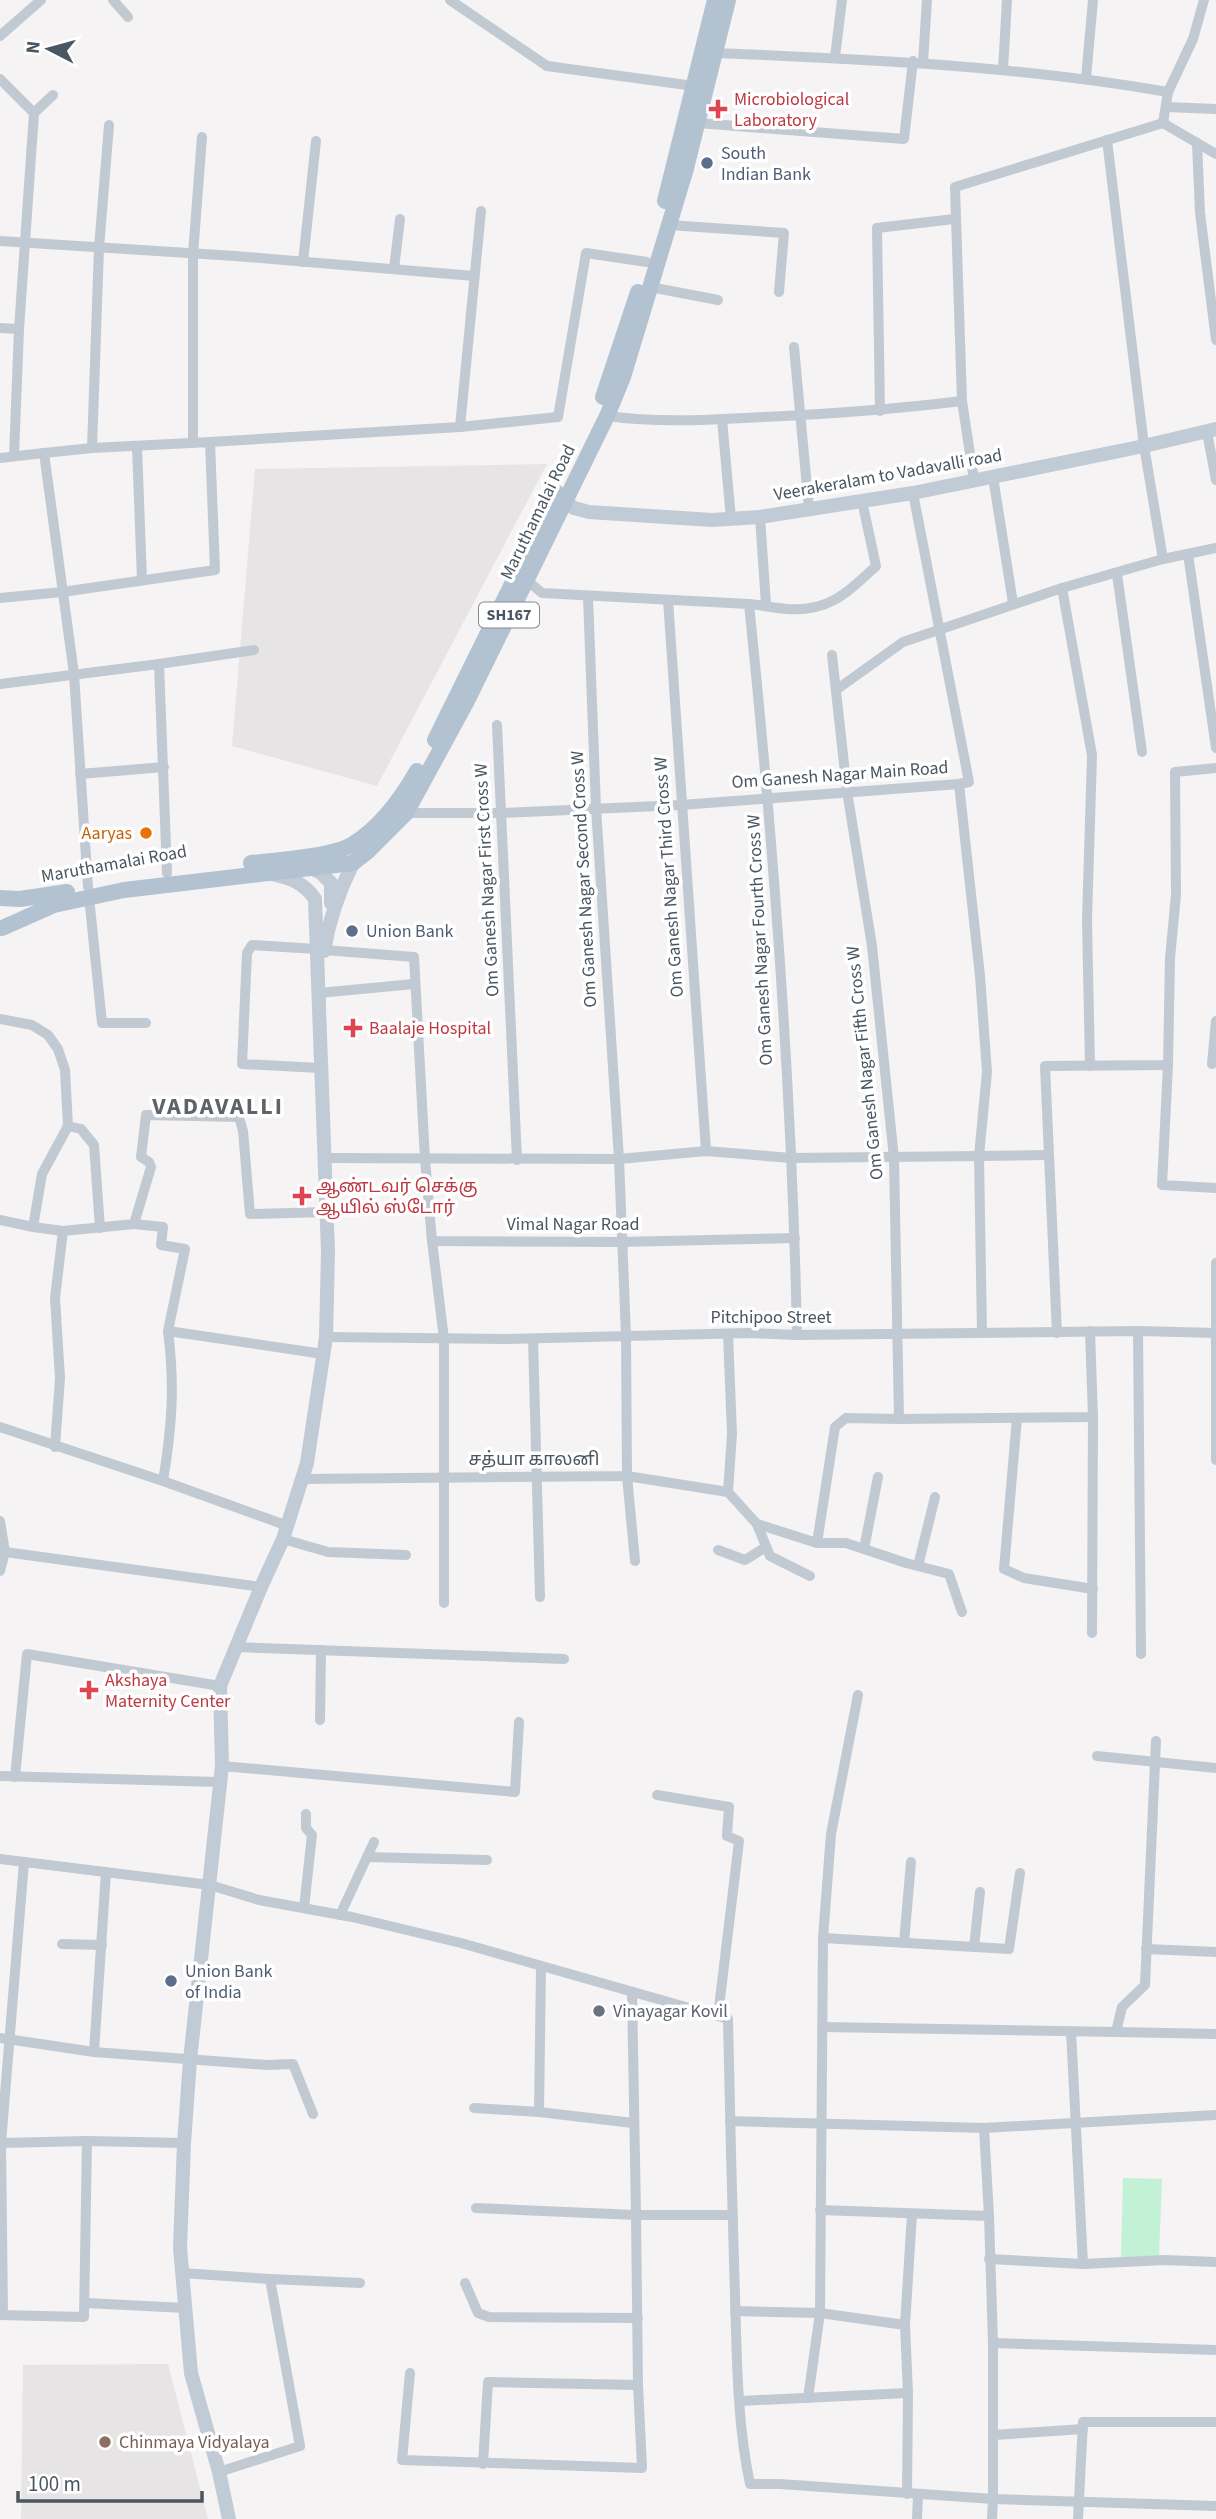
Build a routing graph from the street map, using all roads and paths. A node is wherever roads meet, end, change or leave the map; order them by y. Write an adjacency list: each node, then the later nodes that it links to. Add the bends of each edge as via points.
1 (41, 0): 12 (street)
2 (113, 0): 11 (street)
3 (450, 0): 19 (street, via 547,66)
4 (715, 0): 19 (main road, Maruthamalai Road / SH167)
5 (728, 0): 13 (main road, Maruthamalai Road / SH167)
6 (842, 0): 14 (street)
7 (927, 0): 15 (street)
8 (1006, 0): 16 (street)
9 (1093, 0): 17 (street)
10 (1204, 0): 20 (street, via 1193,39)
11 (128, 16)
12 (0, 36)
13 (715, 52): 14 (street); 25 (main road, Maruthamalai Road / SH167)
14 (835, 57): 15 (street)
15 (918, 62): 16 (street); 25 (street, via 904,139)
16 (1003, 70): 17 (street)
17 (1086, 78): 20 (street)
18 (0, 79): 24 (street)
19 (694, 86): 42 (main road, Maruthamalai Road / SH167)
20 (1168, 92): 22 (street)
21 (53, 94): 24 (street)
22 (1166, 107): 23 (street); 26 (street)
23 (1216, 109)
24 (34, 113): 38 (street)
25 (698, 123): 36 (main road, Maruthamalai Road / SH167)
26 (1163, 123): 29 (street); 31 (street)
27 (109, 125): 39 (street)
28 (202, 136): 40 (street)
29 (1107, 140): 35 (street, via 955,187); 61 (street)
30 (316, 141): 41 (street)
31 (1197, 142): 32 (street); 50 (street, via 1200,212)
32 (1216, 154)
33 (481, 211): 44 (street)
34 (400, 219): 43 (street)
35 (954, 219): 52 (street); 53 (street, via 877,228)
36 (669, 225): 45 (main road, Maruthamalai Road / SH167); 46 (street, via 783,233)
37 (0, 241): 38 (street)
38 (26, 243): 39 (street); 49 (street)
39 (99, 248): 40 (street); 63 (street)
40 (193, 254): 41 (street); 60 (street)
41 (303, 262): 43 (street)
42 (647, 262): 57 (street, via 586,253 558,417); 71 (main road, Maruthamalai Road / SH167, via 606,390)
43 (394, 270): 44 (street)
44 (474, 276): 57 (street)
45 (650, 287): 47 (street); 55 (main road, Maruthamalai Road / SH167)
46 (779, 292)
47 (719, 300)
48 (0, 328): 49 (street)
49 (19, 328): 65 (street)
50 (1216, 340)
51 (794, 348): 54 (street)
52 (962, 401): 53 (street); 68 (street)
53 (880, 411): 54 (street)
54 (801, 415): 56 (street); 73 (street)
55 (607, 416): 56 (street); 71 (main road, Maruthamalai Road / SH167)
56 (722, 419): 75 (street)
57 (460, 427): 59 (street)
58 (1211, 430): 61 (main road, Veerakeralam to Vadavalli road); 69 (street)
59 (211, 442): 60 (street); 81 (street, via 215,570)
60 (193, 443): 62 (street)
61 (1144, 446): 67 (main road, Veerakeralam to Vadavalli road); 78 (street)
62 (137, 447): 63 (street); 81 (street)
63 (92, 448): 64 (street)
64 (44, 453): 65 (street); 83 (street)
65 (14, 456): 66 (street)
66 (0, 458)
67 (992, 477): 68 (main road, Veerakeralam to Vadavalli road); 87 (street)
68 (974, 480): 70 (main road, Veerakeralam to Vadavalli road)
69 (1216, 480)
70 (913, 493): 72 (main road, Veerakeralam to Vadavalli road); 90 (street)
71 (560, 498): 75 (main road, Veerakeralam to Vadavalli road, via 589,512); 80 (main road, Maruthamalai Road / SH167)
72 (862, 501): 73 (main road, Veerakeralam to Vadavalli road); 89 (street, via 876,566 843,597 814,609)
73 (809, 509): 74 (main road, Veerakeralam to Vadavalli road)
74 (760, 517): 75 (main road, Veerakeralam to Vadavalli road); 89 (street)
75 (731, 519)
76 (1216, 548): 77 (street)
77 (1188, 554): 78 (street); 98 (street)
78 (1163, 559): 79 (street)
79 (1117, 573): 82 (street); 99 (street)
80 (521, 576): 84 (street, via 542,593); 109 (main road, Maruthamalai Road / SH167, via 467,701); 110 (main road, Maruthamalai Road / SH167, via 404,795 371,830)
81 (142, 580): 83 (street)
82 (1062, 588): 87 (street); 129 (street, via 1092,755 1087,920)
83 (62, 592): 85 (street); 94 (street)
84 (588, 597): 86 (street); 107 (street, Om Ganesh Nagar Second Cross W)
85 (0, 598)
86 (668, 600): 88 (street); 106 (street, Om Ganesh Nagar Third Cross W)
87 (1013, 603): 90 (street)
88 (749, 604): 89 (street); 105 (street, Om Ganesh Nagar Fourth Cross W)
89 (766, 605)
90 (938, 630): 96 (street, via 903,642); 103 (street, via 969,782)
91 (254, 650): 93 (street)
92 (832, 655): 96 (street, Om Ganesh Nagar Fifth Cross W)
93 (159, 664): 94 (street); 100 (street)
94 (74, 674): 95 (street); 102 (street)
95 (0, 684)
96 (836, 690): 104 (street, Om Ganesh Nagar Fifth Cross W)
97 (497, 725): 108 (street, Om Ganesh Nagar First Cross W)
98 (1216, 748)
99 (1142, 752)
100 (164, 767): 102 (street); 114 (street)
101 (1216, 768): 128 (street, via 1175,772 1176,895)
102 (80, 774): 116 (street)
103 (959, 784): 104 (street, Om Ganesh Nagar Main Road); 134 (street, Om Ganesh Nagar Main Road, via 987,1072)
104 (847, 791): 105 (street, Om Ganesh Nagar Main Road); 137 (street, Om Ganesh Nagar Fifth Cross W, via 872,946)
105 (769, 797): 106 (street, Om Ganesh Nagar Main Road); 136 (street, Om Ganesh Nagar Fourth Cross W)
106 (681, 805): 107 (street, Om Ganesh Nagar Main Road); 132 (street, Om Ganesh Nagar Third Cross W)
107 (596, 808): 108 (street, Om Ganesh Nagar Main Road); 139 (street, Om Ganesh Nagar Second Cross W)
108 (502, 813): 109 (street, Om Ganesh Nagar Main Road); 140 (street, Om Ganesh Nagar First Cross W)
109 (406, 814): 112 (main road, Maruthamalai Road / SH167)
110 (342, 849): 111 (main road, Maruthamalai Road / SH167); 113 (main road)
111 (286, 859): 113 (main road); 114 (main road, Maruthamalai Road / SH167)
112 (353, 863): 113 (main road, Maruthamalai Road / SH167); 119 (main road)
113 (319, 869): 115 (main road, Maruthamalai Road / SH167); 117 (main road); 119 (main road, via 331,883)
114 (167, 873): 116 (main road, Maruthamalai Road / SH167)
115 (264, 873): 116 (main road, Maruthamalai Road / SH167); 117 (main road, via 290,878 307,887)
116 (89, 892): 118 (main road, Maruthamalai Road / SH167); 120 (main road, Maruthamalai Road / SH167); 126 (street, via 102,1023)
117 (316, 899): 121 (main road)
118 (0, 900): 120 (main road, via 5,915)
119 (328, 926): 121 (main road)
120 (1, 929)
121 (320, 950): 122 (street, via 414,957); 123 (main road); 130 (street, via 252,945 247,953 242,1063)
122 (414, 984): 123 (street); 138 (street)
123 (319, 988): 130 (main road)
124 (0, 1020): 131 (street, via 32,1025 48,1035 58,1049 65,1070)
125 (1216, 1021): 127 (street)
126 (146, 1023)
127 (1212, 1064)
128 (1168, 1065): 129 (street); 141 (street, via 1162,1185)
129 (1090, 1066): 133 (street, via 1045,1066)
130 (320, 1068): 135 (main road)
131 (68, 1126): 145 (street, via 42,1174); 146 (street, via 81,1129 94,1145)
132 (706, 1151): 136 (street); 139 (street)
133 (1048, 1155): 134 (street); 157 (street)
134 (979, 1156): 137 (street); 156 (street, Om Ganesh Nagar Main Road)
135 (324, 1158): 138 (street); 142 (main road)
136 (791, 1158): 137 (street); 148 (street, Om Ganesh Nagar Fourth Cross W)
137 (894, 1158): 155 (street, Om Ganesh Nagar Fifth Cross W)
138 (425, 1159): 140 (street); 149 (street)
139 (619, 1159): 140 (street); 150 (street, Om Ganesh Nagar Second Cross W)
140 (517, 1160)
141 (1216, 1188)
142 (326, 1212): 144 (street, via 250,1214 239,1117 146,1115 141,1157 151,1167); 162 (main road)
143 (0, 1220): 145 (street)
144 (134, 1224): 146 (street); 152 (street, via 163,1227 161,1245 185,1248)
145 (33, 1227): 147 (street)
146 (100, 1228): 147 (street)
147 (62, 1231): 170 (street, via 55,1297 60,1378)
148 (795, 1238): 150 (street, Vimal Nagar Road); 160 (street, Om Ganesh Nagar Fourth Cross W)
149 (432, 1241): 150 (street, Vimal Nagar Road); 163 (street)
150 (620, 1242): 161 (street, Om Ganesh Nagar Second Cross W)
151 (1216, 1263): 158 (street)
152 (168, 1331): 165 (street); 177 (street, via 173,1368 172,1430)
153 (1090, 1331): 154 (street, Pitchipoo Street); 157 (street, Pitchipoo Street); 166 (street)
154 (1138, 1331): 158 (street, Pitchipoo Street); 201 (street)
155 (896, 1332): 156 (street, Pitchipoo Street); 160 (street, Pitchipoo Street); 168 (street, Om Ganesh Nagar Fifth Cross W)
156 (982, 1332): 157 (street, Pitchipoo Street)
157 (1057, 1333)
158 (1215, 1333): 171 (street)
159 (728, 1334): 160 (street, Pitchipoo Street); 161 (street, Pitchipoo Street); 178 (street, via 732,1434)
160 (797, 1335)
161 (625, 1336): 164 (street, Pitchipoo Street); 172 (street)
162 (326, 1337): 163 (street, Pitchipoo Street); 165 (main road)
163 (444, 1339): 164 (street, Pitchipoo Street); 173 (street)
164 (533, 1339): 174 (street)
165 (323, 1354): 176 (main road)
166 (1093, 1417): 167 (street); 194 (street)
167 (1017, 1418): 168 (street); 194 (street, via 1004,1569 1024,1578)
168 (899, 1419): 183 (street, via 846,1418 835,1427)
169 (0, 1427): 170 (street)
170 (55, 1447): 177 (street)
171 (1216, 1460)
172 (627, 1476): 174 (street, சத்யா காலனி); 178 (street, சத்யா காலனி); 189 (street)
173 (444, 1477): 174 (street, சத்யா காலனி); 176 (street, சத்யா காலனி); 196 (street)
174 (537, 1477): 195 (street)
175 (878, 1477): 185 (street)
176 (302, 1479): 182 (main road)
177 (163, 1481): 182 (street)
178 (728, 1492): 181 (street)
179 (935, 1497): 190 (street)
180 (0, 1521): 187 (street)
181 (757, 1524): 183 (street); 184 (street)
182 (285, 1532): 188 (street, via 328,1552); 193 (main road)
183 (817, 1543): 185 (street, via 846,1543)
184 (766, 1547): 186 (street, via 745,1560); 192 (street, via 770,1556)
185 (864, 1549): 190 (street)
186 (718, 1550)
187 (5, 1552): 191 (street); 193 (street)
188 (407, 1555)
189 (635, 1561)
190 (918, 1566): 197 (street, via 949,1574)
191 (0, 1571)
192 (810, 1576)
193 (261, 1587): 199 (main road)
194 (1093, 1588): 198 (street)
195 (540, 1597)
196 (443, 1603)
197 (962, 1612)
198 (1093, 1633)
199 (236, 1647): 200 (street); 203 (main road)
200 (321, 1650): 202 (street); 205 (street)
201 (1141, 1654)
202 (564, 1659)
203 (220, 1686): 210 (main road); 213 (street, via 27,1654)
204 (858, 1695): 229 (street, via 831,1833)
205 (320, 1720)
206 (519, 1722): 210 (street, via 515,1792)
207 (1156, 1741): 209 (street)
208 (1097, 1756): 209 (street)
209 (1156, 1761): 211 (street); 234 (street)
210 (222, 1766): 214 (main road)
211 (1216, 1768)
212 (0, 1776): 213 (street)
213 (15, 1777): 214 (street)
214 (219, 1782): 225 (main road)
215 (657, 1795): 238 (street, via 729,1807 727,1836 739,1841)
216 (306, 1814): 227 (street, via 306,1828 312,1835)
217 (374, 1842): 218 (street)
218 (367, 1857): 220 (street); 228 (street)
219 (0, 1859): 221 (street)
220 (486, 1860)
221 (24, 1861): 223 (street); 243 (street)
222 (911, 1862): 230 (street)
223 (106, 1872): 225 (street); 232 (street)
224 (1020, 1873): 233 (street, via 1009,1950)
225 (210, 1885): 227 (street); 245 (main road)
226 (980, 1892): 233 (street)
227 (304, 1908): 228 (street)
228 (340, 1915): 236 (street)
229 (823, 1938): 230 (street); 239 (street)
230 (904, 1943): 233 (street)
231 (62, 1944): 232 (street)
232 (102, 1945): 244 (street)
233 (974, 1947)
234 (1146, 1949): 235 (street); 241 (street, via 1145,1985 1122,2007)
235 (1216, 1952)
236 (541, 1966): 237 (street); 247 (street)
237 (632, 1992): 238 (street); 252 (street)
238 (718, 2016): 250 (street, via 728,2019)
239 (822, 2027): 240 (street); 253 (street)
240 (1071, 2031): 241 (street); 251 (street)
241 (1116, 2032): 242 (street)
242 (1216, 2034)
243 (5, 2039): 244 (street); 256 (street)
244 (94, 2052): 245 (street)
245 (190, 2060): 248 (street, via 293,2064); 257 (main road)
246 (474, 2108): 247 (street)
247 (539, 2112): 252 (street)
248 (313, 2114)
249 (1216, 2115): 251 (street)
250 (730, 2121): 253 (street); 262 (street)
251 (1076, 2122): 254 (street); 266 (street)
252 (633, 2123): 261 (street)
253 (821, 2123): 254 (street); 259 (street)
254 (984, 2127): 263 (street)
255 (88, 2141): 256 (street); 257 (street); 271 (street)
256 (1, 2143): 275 (street)
257 (184, 2143): 267 (main road)
258 (476, 2208): 261 (street)
259 (820, 2210): 260 (street); 274 (street)
260 (912, 2214): 263 (street); 277 (street)
261 (636, 2215): 262 (street); 276 (street)
262 (732, 2215): 273 (street)
263 (989, 2216): 264 (street)
264 (989, 2259): 266 (street); 278 (street)
265 (1216, 2262): 266 (street)
266 (1083, 2264)
267 (182, 2273): 268 (street); 272 (main road)
268 (270, 2279): 269 (street); 289 (street, via 300,2445)
269 (360, 2283)
270 (465, 2283): 276 (street, via 478,2313 489,2317)
271 (86, 2304): 272 (street); 275 (street, via 84,2318)
272 (185, 2308): 289 (main road, via 191,2373)
273 (735, 2311): 274 (street); 284 (street)
274 (820, 2313): 277 (street); 283 (street)
275 (1, 2315)
276 (638, 2318): 281 (street)
277 (905, 2325): 282 (street)
278 (993, 2343): 279 (street); 287 (street)
279 (1216, 2350)
280 (410, 2373): 288 (street, via 402,2460)
281 (638, 2385): 288 (street, via 488,2382); 288 (street, via 642,2468)
282 (908, 2392): 283 (street); 290 (street)
283 (808, 2398): 284 (street)
284 (740, 2401): 290 (street, via 750,2484)
285 (1216, 2422): 286 (street, via 1083,2422)
286 (1083, 2428): 287 (street); 292 (street)
287 (995, 2435): 291 (street)
288 (483, 2464)
289 (219, 2472): 294 (main road)
290 (913, 2495): 291 (street); 295 (street)
291 (993, 2499): 292 (street); 296 (street)
292 (1079, 2502): 293 (street); 297 (street)
293 (1216, 2506)
294 (229, 2519)
295 (917, 2519)
296 (992, 2519)
297 (1079, 2519)

